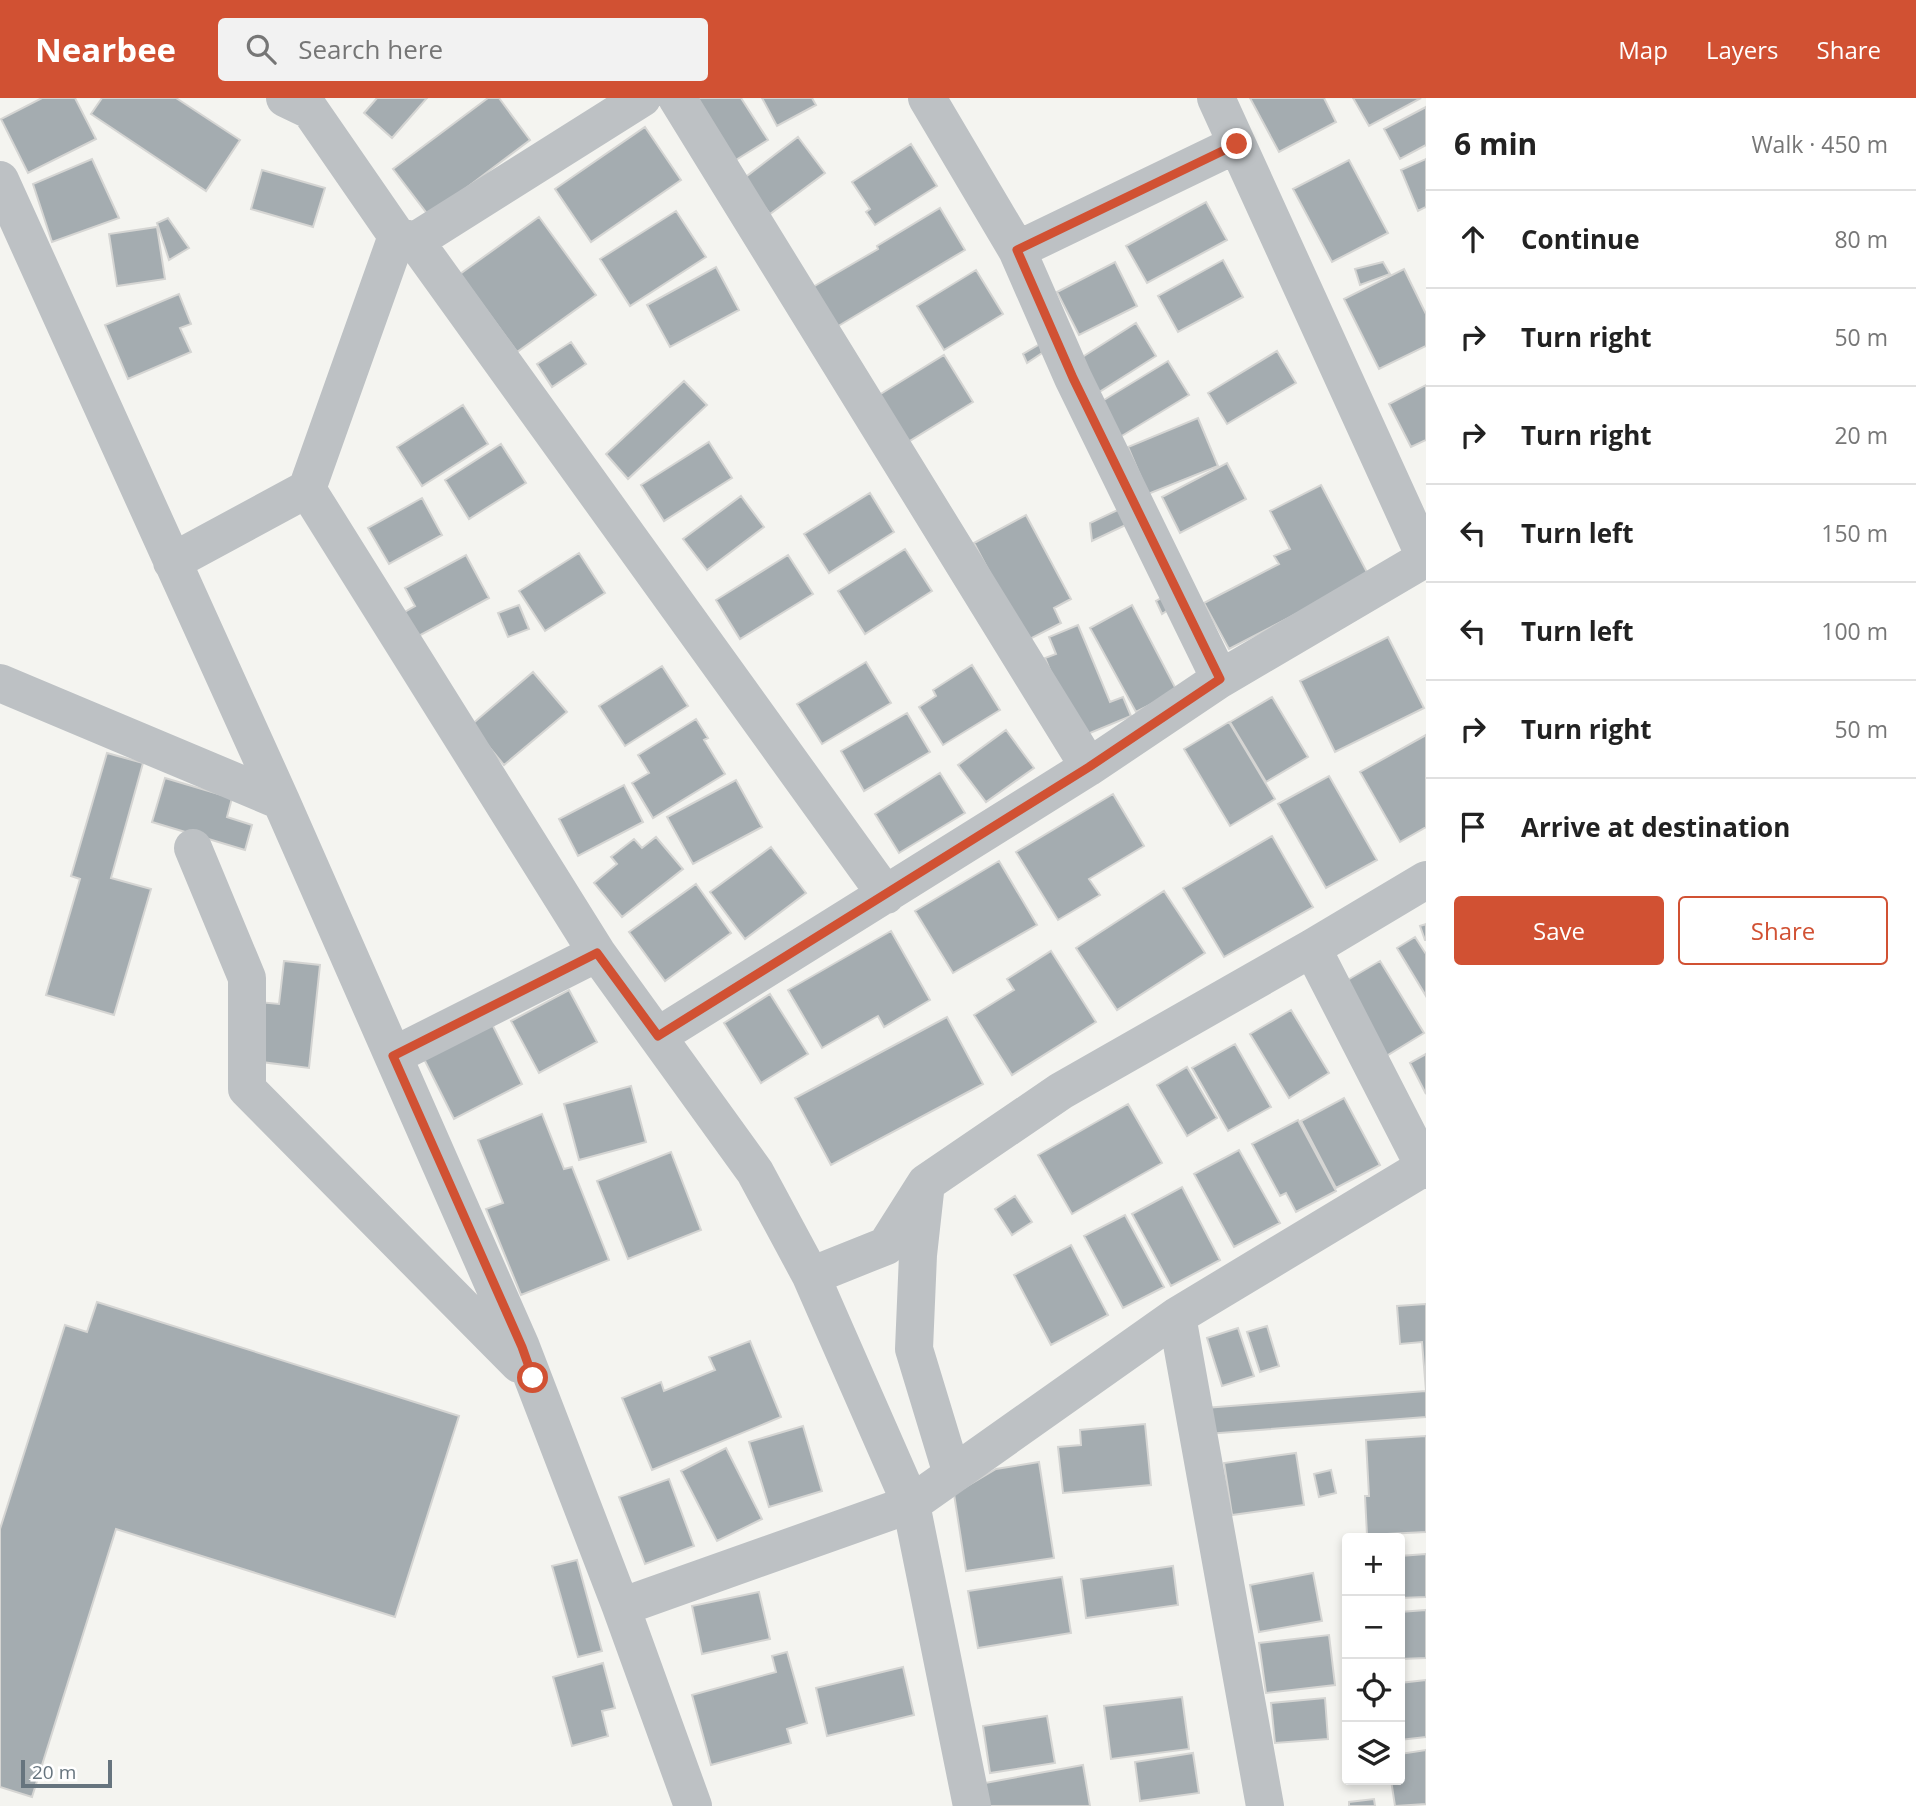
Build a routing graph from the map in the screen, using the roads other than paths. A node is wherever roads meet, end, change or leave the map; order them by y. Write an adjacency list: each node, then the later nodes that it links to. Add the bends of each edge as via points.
1 (642, 98): 8 (street)
2 (677, 98): 15 (street)
3 (927, 98): 9 (street)
4 (1216, 98): 6 (street)
5 (305, 102): 8 (street)
6 (1237, 144): 9 (street); 11 (street)
7 (0, 180): 12 (street)
8 (406, 239): 10 (street); 19 (street)
9 (1017, 250): 13 (street, via 1073,378)
10 (307, 489): 12 (street); 21 (street)
11 (1426, 559): 13 (street)
12 (172, 562): 16 (street)
13 (1220, 679): 15 (street)
14 (0, 683): 16 (street)
15 (1089, 767): 19 (street)
16 (281, 801): 23 (street)
17 (193, 848): 28 (street, via 247,978 247,1089)
18 (1426, 880): 20 (street)
19 (886, 895): 22 (street)
20 (1312, 948): 24 (street); 25 (street, via 1061,1091)
21 (597, 953): 22 (street); 23 (street)
22 (658, 1036): 26 (street, via 755,1172)
23 (393, 1056): 28 (street)
24 (1426, 1167): 27 (street)
25 (926, 1183): 26 (street, via 886,1245); 29 (street, via 915,1349)
26 (811, 1276): 30 (street)
27 (1177, 1316): 29 (street); 34 (street)
28 (533, 1378): 31 (street)
29 (952, 1474): 30 (street)
30 (911, 1504): 31 (street); 33 (street)
31 (621, 1607): 32 (street)
32 (693, 1806)
33 (972, 1806)
34 (1265, 1806)

